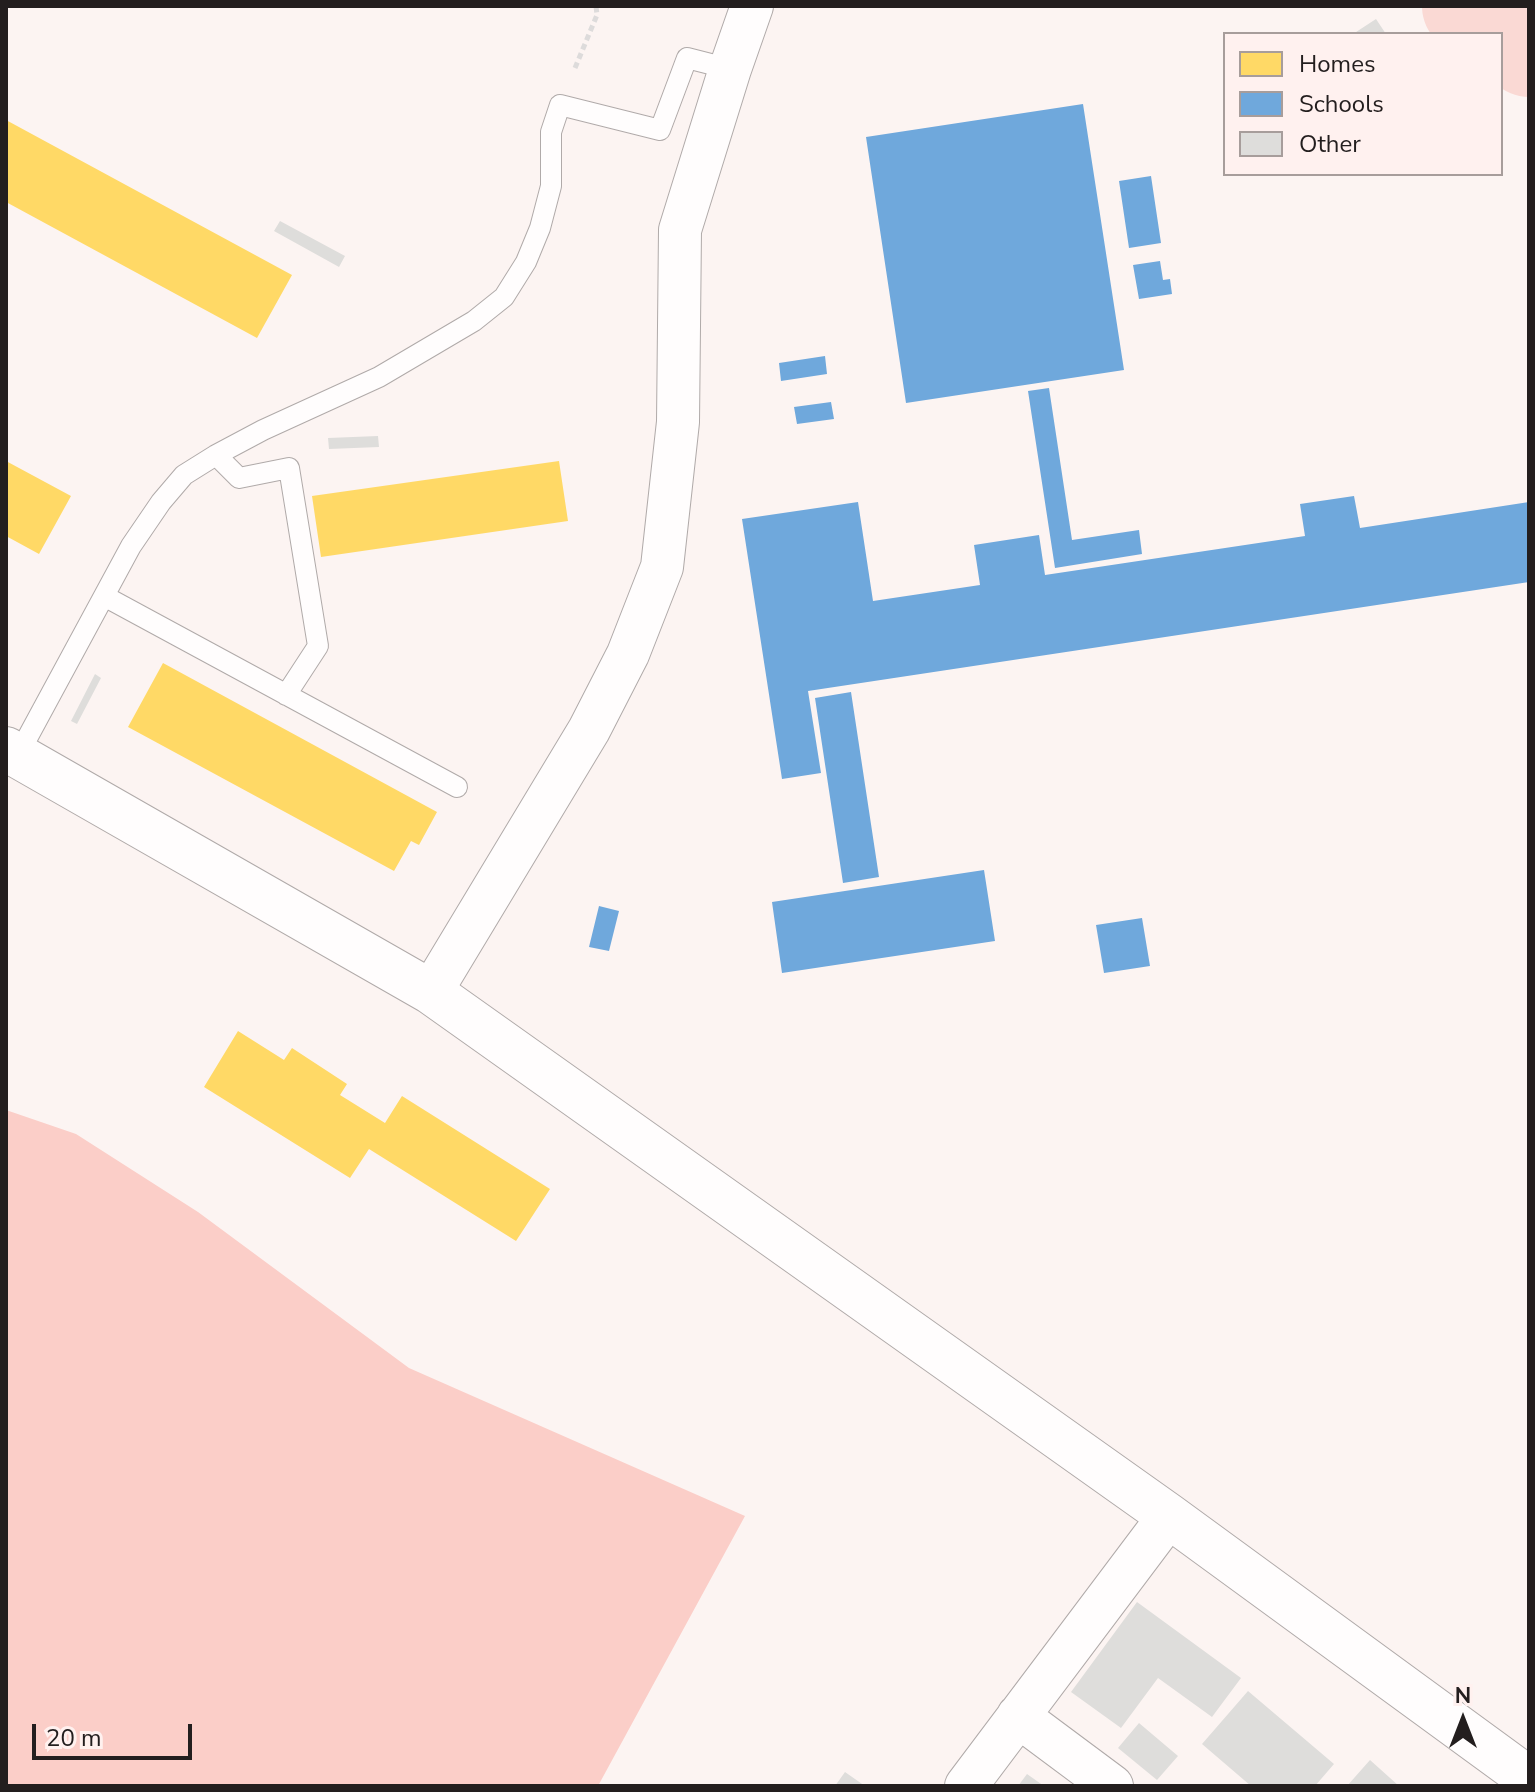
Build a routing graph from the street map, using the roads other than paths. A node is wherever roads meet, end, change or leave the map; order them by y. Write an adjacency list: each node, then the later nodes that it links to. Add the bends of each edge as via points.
1 (752, 6): 2 (street)
2 (730, 69): 3 (lane, via 687,58 660,130 560,105 551,132 551,186 540,228 504,297 474,321 379,377); 8 (street, via 680,230 678,422 662,567 628,654 589,730)
3 (216, 455): 4 (lane, via 184,475 161,502); 5 (lane, via 239,478 289,468 318,646)
4 (104, 596): 5 (lane); 6 (lane)
5 (286, 695): 7 (lane)
6 (12, 752): 8 (street)
7 (457, 787)
8 (431, 992): 9 (street)
9 (1169, 1516): 10 (street); 11 (street)
10 (1018, 1716): 12 (street); 13 (street)
11 (1529, 1779)
12 (966, 1786)
13 (1112, 1786)

